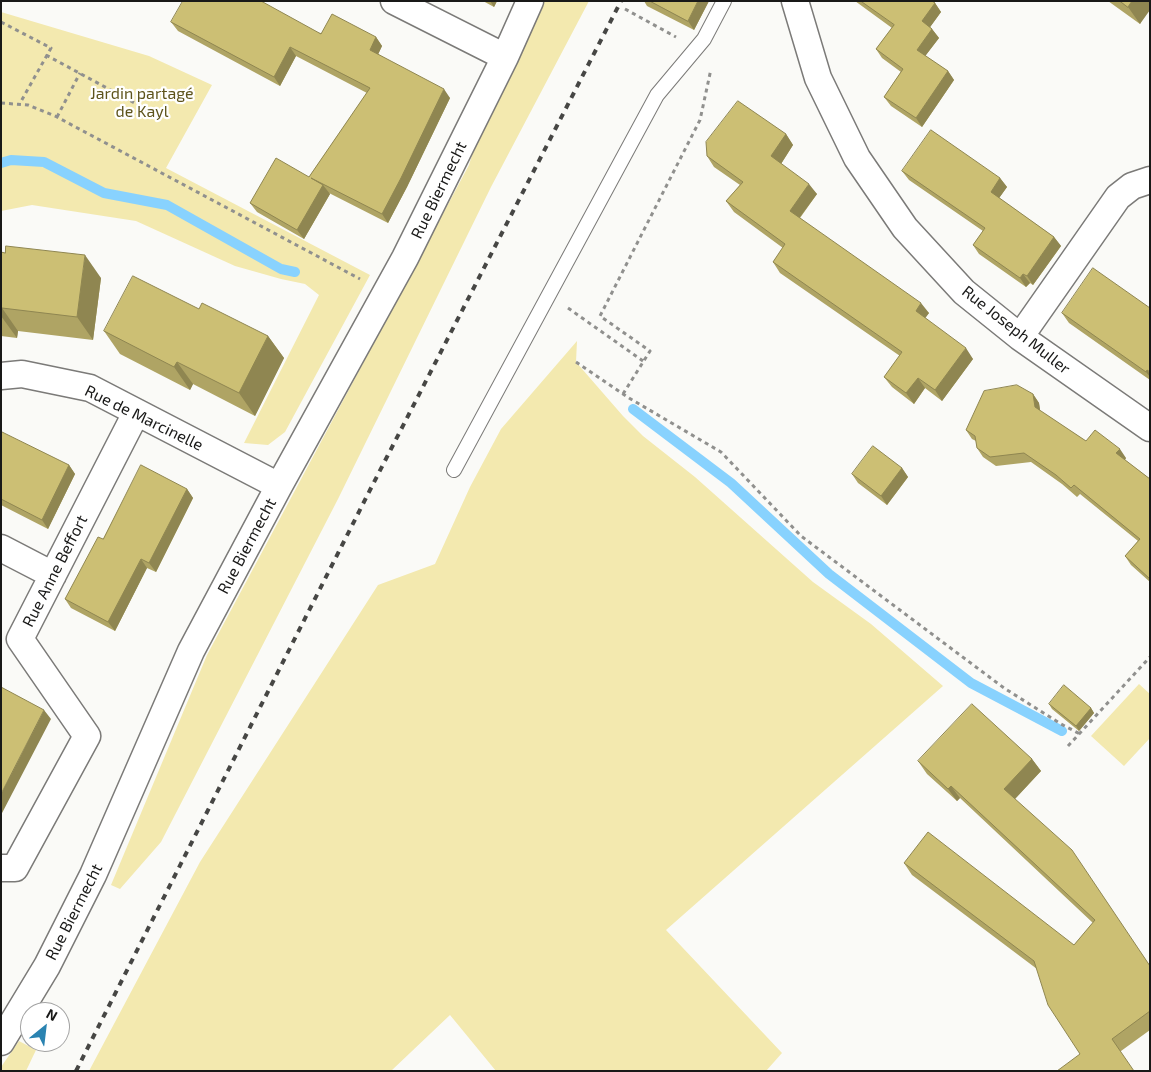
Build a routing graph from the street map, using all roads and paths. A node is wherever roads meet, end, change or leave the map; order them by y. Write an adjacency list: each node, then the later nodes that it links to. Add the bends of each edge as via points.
1 (394, 1): 9 (street)
2 (530, 1): 9 (street, Rue Biermecht)
3 (724, 1): 7 (lane)
4 (795, 1): 19 (street, Rue Joseph Muller, via 818,78 857,158 905,228 964,292)
5 (625, 9): 7 (path)
6 (1, 22): 8 (path, via 50,48)
7 (697, 48): 18 (lane, via 657,95)
8 (46, 55): 11 (path); 13 (path)
9 (505, 57): 17 (street, Rue Biermecht)
10 (712, 65): 20 (path, via 700,120 600,316 650,351)
11 (80, 73): 14 (path); 15 (path)
12 (1, 103): 13 (path)
13 (19, 105): 15 (path, via 28,105)
14 (153, 113)
15 (57, 117): 17 (path)
16 (1150, 180): 19 (street, via 1132,186 1118,197)
17 (385, 292): 27 (street, Rue Biermecht)
18 (549, 295): 20 (path); 26 (lane)
19 (1020, 337): 25 (street, Rue Joseph Muller)
20 (643, 361): 23 (path)
21 (576, 362): 23 (path)
22 (1, 376): 24 (street, Rue de Marcinelle, via 22,374 90,388)
23 (623, 394): 31 (path, via 721,452 801,536 1004,688)
24 (136, 413): 27 (street, Rue de Marcinelle); 29 (street, Rue Anne Beffort)
25 (1150, 428)
26 (454, 470)
27 (279, 486): 34 (street, Rue Biermecht, via 191,651 93,875 47,966)
28 (1, 548): 29 (street)
29 (52, 574): 33 (street, Rue Anne Beffort, via 20,639 87,736 15,868)
30 (1150, 657): 31 (path)
31 (1080, 734): 32 (path)
32 (1068, 746)
33 (1, 868)
34 (1, 1042)

